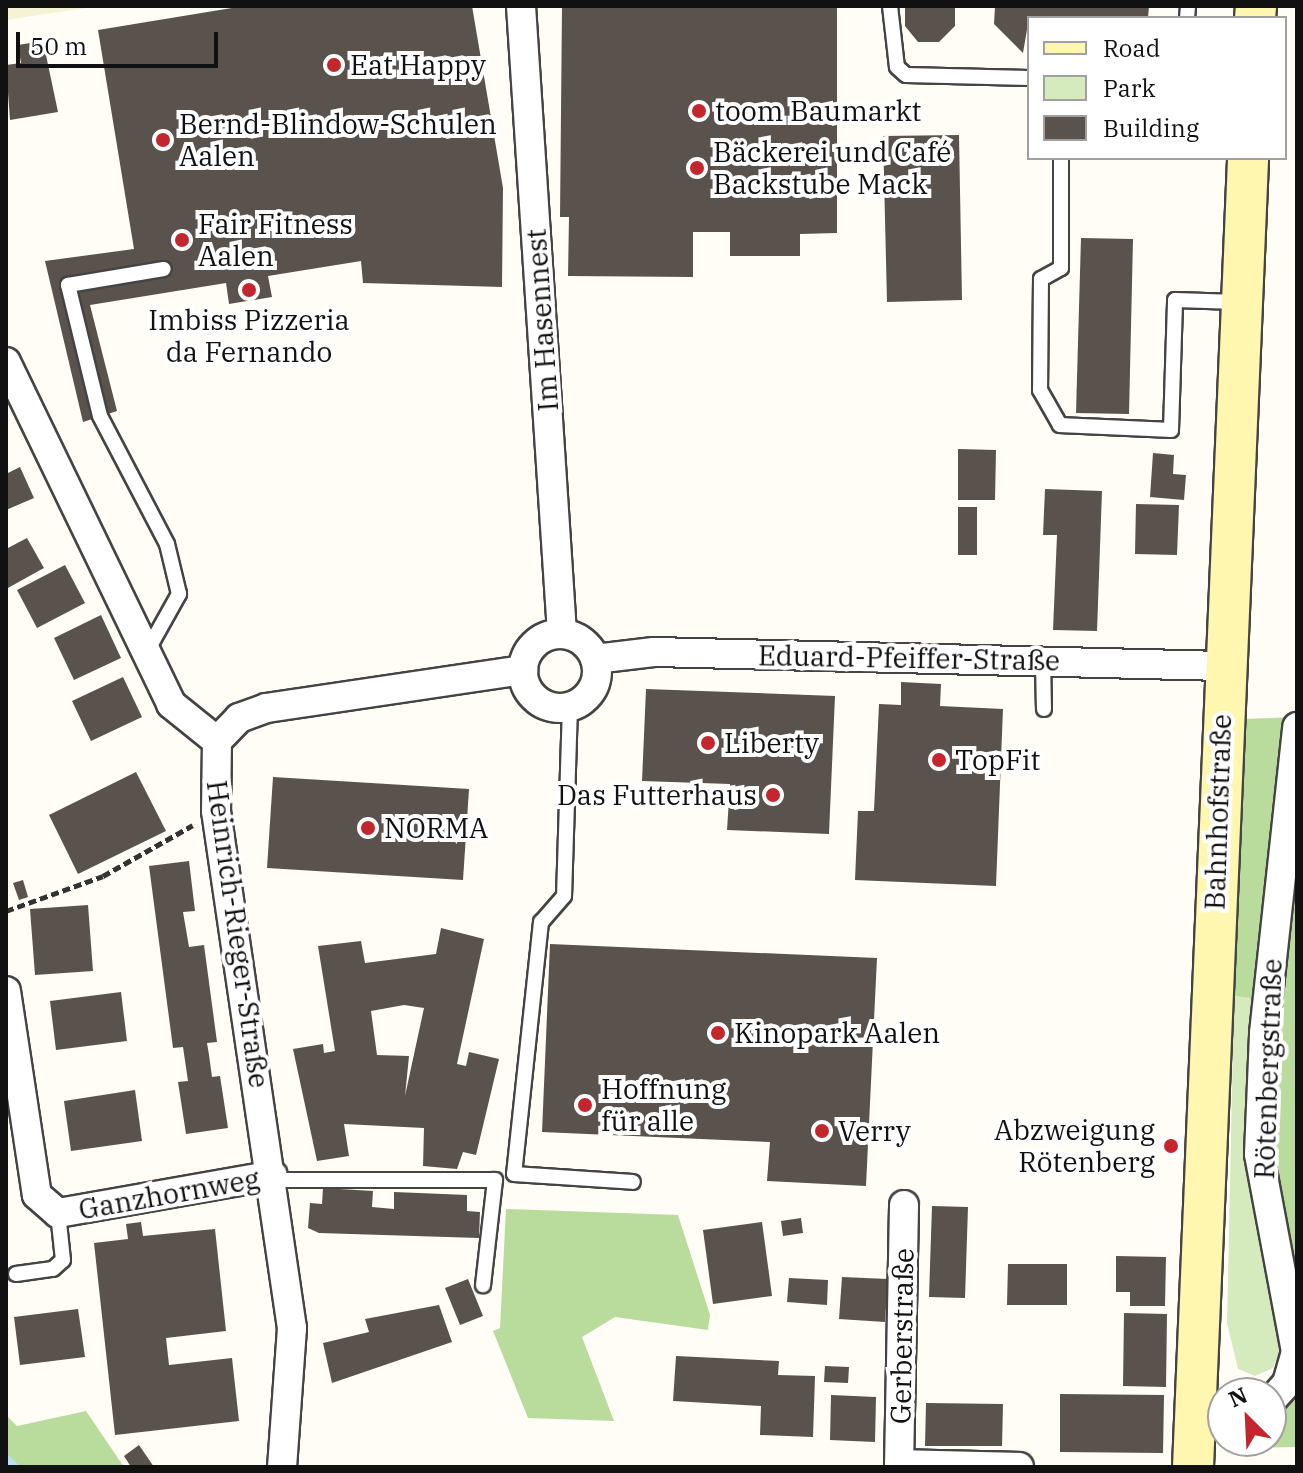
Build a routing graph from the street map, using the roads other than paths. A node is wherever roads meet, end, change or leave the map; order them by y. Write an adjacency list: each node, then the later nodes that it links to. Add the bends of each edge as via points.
1 (521, 6): 9 (street, Im Hasennest)
2 (890, 6): 3 (lane, via 897,67 906,75)
3 (1027, 78)
4 (1061, 160): 7 (lane, via 1061,268 1041,279 1040,374 1040,390 1060,425 1171,430 1175,300)
5 (1248, 160): 7 (main road, Bahnhofstraße)
6 (164, 269): 10 (lane, via 68,285 100,416 167,544 179,594)
7 (1243, 303): 13 (main road, Bahnhofstraße)
8 (6, 362): 10 (street, Heinrich-Rieger-Straße)
9 (562, 634): 11 (street, via 582,641); 14 (street, via 532,646)
10 (146, 654): 18 (street, Heinrich-Rieger-Straße, via 171,704)
11 (595, 659): 12 (street, Eduard-Pfeiffer-Straße, via 654,652); 15 (street, via 594,686)
12 (1043, 662): 13 (street, Eduard-Pfeiffer-Straße); 16 (lane)
13 (1224, 666): 26 (main road, Bahnhofstraße)
14 (523, 670): 15 (street, via 539,702); 18 (street, via 266,708 239,718)
15 (570, 706): 21 (lane, via 564,896 541,922 514,1174)
16 (1044, 709)
17 (1297, 727): 27 (street, Rötenbergstraße, via 1264,1033 1259,1154 1296,1352)
18 (217, 741): 20 (street, Heinrich-Rieger-Straße, via 216,811)
19 (6, 991): 23 (street, Ganzhornweg, via 37,1195)
20 (274, 1178): 23 (street, Ganzhornweg); 25 (lane, via 495,1180); 30 (street, Heinrich-Rieger-Straße, via 292,1328)
21 (633, 1182)
22 (904, 1205): 29 (street, Gerberstraße)
23 (58, 1213): 24 (lane, via 63,1260 53,1269)
24 (16, 1274)
25 (483, 1285)
26 (1209, 1377)
27 (1287, 1383)
28 (1207, 1419): 32 (main road, Bahnhofstraße)
29 (899, 1465): 31 (street)
30 (282, 1467)
31 (1019, 1467)
32 (1193, 1467)

